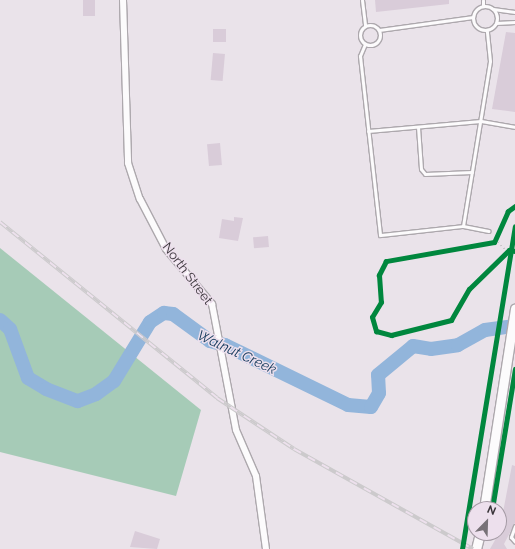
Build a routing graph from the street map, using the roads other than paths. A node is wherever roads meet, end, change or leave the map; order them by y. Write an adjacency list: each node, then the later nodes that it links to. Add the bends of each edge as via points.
1 (123, 0): 25 (street, North Street, via 128,163 140,199 166,249 205,295 215,318 236,430 256,476)
2 (362, 0): 10 (lane)
3 (483, 0): 4 (lane)
4 (483, 6): 5 (lane); 7 (lane)
5 (492, 9): 6 (lane); 8 (lane)
6 (515, 12)
7 (473, 17): 11 (lane); 12 (lane, via 476,26)
8 (496, 22): 9 (lane); 12 (lane)
9 (515, 22)
10 (365, 26): 11 (lane, via 371,25); 13 (lane, via 360,34)
11 (379, 30): 13 (lane, via 377,43)
12 (487, 30): 14 (lane, via 490,61)
13 (365, 44): 17 (lane, via 360,56)
14 (481, 121): 15 (lane); 16 (lane); 18 (lane)
15 (418, 127): 17 (lane); 18 (lane, via 421,169 425,174)
16 (515, 127)
17 (368, 131): 19 (lane, via 380,234)
18 (472, 172): 19 (lane)
19 (463, 226): 20 (lane)
20 (489, 231)
21 (515, 308): 22 (main road)
22 (485, 501)
23 (515, 526): 24 (lane, via 511,537)
24 (515, 542)
25 (266, 549)

